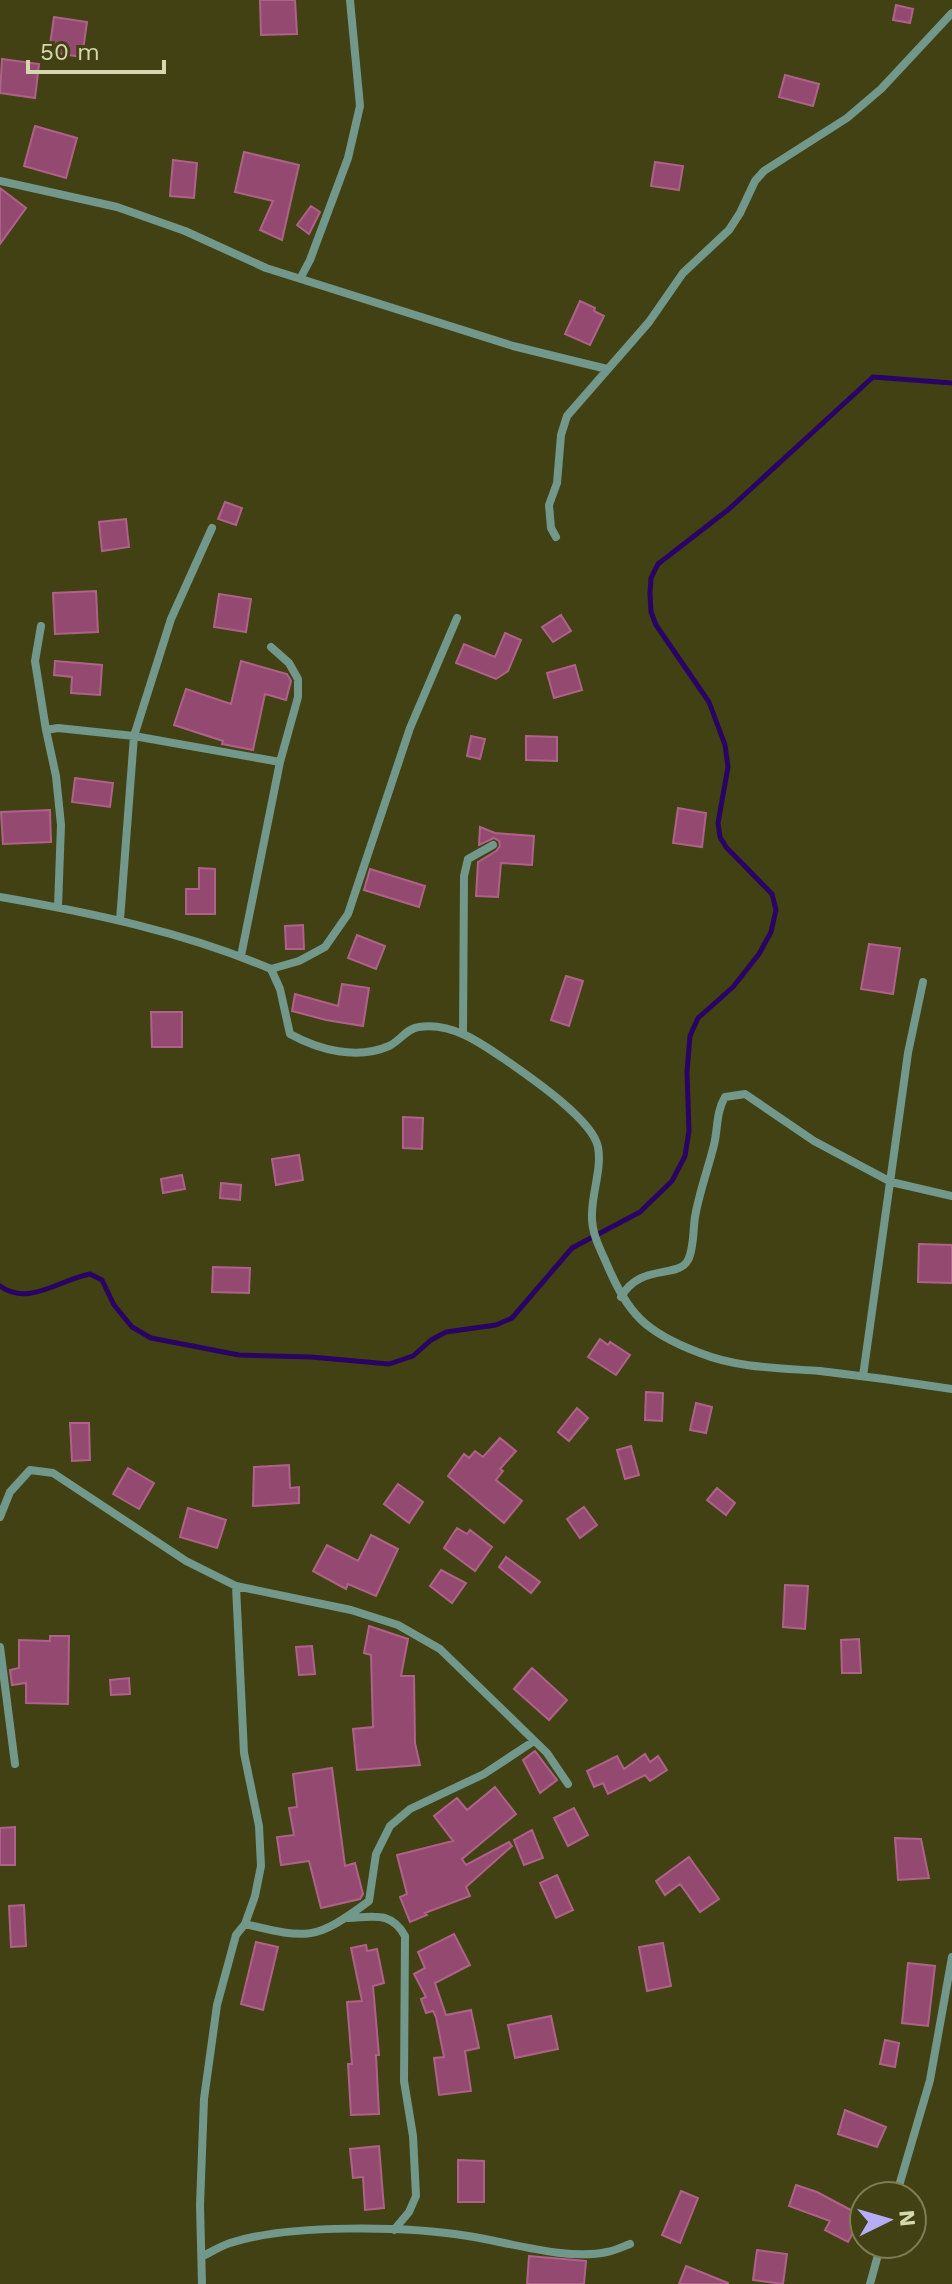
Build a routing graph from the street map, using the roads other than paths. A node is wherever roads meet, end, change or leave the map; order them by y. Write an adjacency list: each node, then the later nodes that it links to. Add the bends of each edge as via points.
1 (350, 0): 4 (street, via 360,106 348,158)
2 (952, 13): 5 (street, via 847,118 764,171 729,230 683,273)
3 (0, 181): 4 (street, via 117,207 266,268)
4 (301, 277): 5 (street, via 513,346)
5 (607, 369): 7 (street, via 567,416 561,435 557,483 549,505)
6 (212, 528): 12 (street, via 171,619)
7 (556, 537)
8 (457, 618): 19 (street, via 410,728 348,914 325,947)
9 (41, 626): 11 (street, via 35,661)
10 (271, 647): 13 (street, via 298,679)
11 (46, 730): 12 (street); 16 (street, via 61,825)
12 (134, 736): 13 (street); 17 (street)
13 (280, 762): 18 (street)
14 (493, 845): 21 (street, via 468,859 464,876)
15 (0, 897): 16 (street)
16 (58, 907): 17 (street)
17 (120, 920): 18 (street)
18 (241, 956): 19 (street)
19 (271, 969): 21 (street, via 290,1034 309,1045 355,1054 389,1046 415,1027 439,1026)
20 (923, 982): 22 (street)
21 (463, 1034): 24 (street, via 577,1114 598,1146 594,1235)
22 (891, 1182): 23 (street); 24 (street, via 814,1141 745,1094 725,1097 688,1260 680,1268 637,1278); 25 (street)
23 (952, 1196)
24 (621, 1297): 25 (street, via 638,1319 663,1337 702,1354 739,1364)
25 (863, 1376): 26 (street)
26 (952, 1389)
27 (0, 1517): 28 (street, via 10,1492 30,1470 53,1473 186,1561)
28 (236, 1586): 30 (street, via 398,1625 440,1649); 34 (street, via 244,1753 261,1866)
29 (0, 1647): 31 (street)
30 (534, 1741): 32 (street); 33 (street, via 484,1774 410,1809 390,1826 376,1854 369,1901)
31 (15, 1764)
32 (568, 1784)
33 (346, 1918): 34 (street, via 315,1934 292,1935); 37 (street, via 384,1917 398,1924 405,1936 404,2081 416,2196)
34 (245, 1924): 39 (street, via 236,1935 217,2005 204,2099)
35 (952, 1957): 36 (street, via 930,2080)
36 (901, 2180)
37 (394, 2230): 38 (street, via 586,2254); 39 (street, via 256,2237)
38 (630, 2244)
39 (203, 2256): 41 (street)
40 (877, 2260): 42 (street)
41 (202, 2284)
42 (870, 2284)

